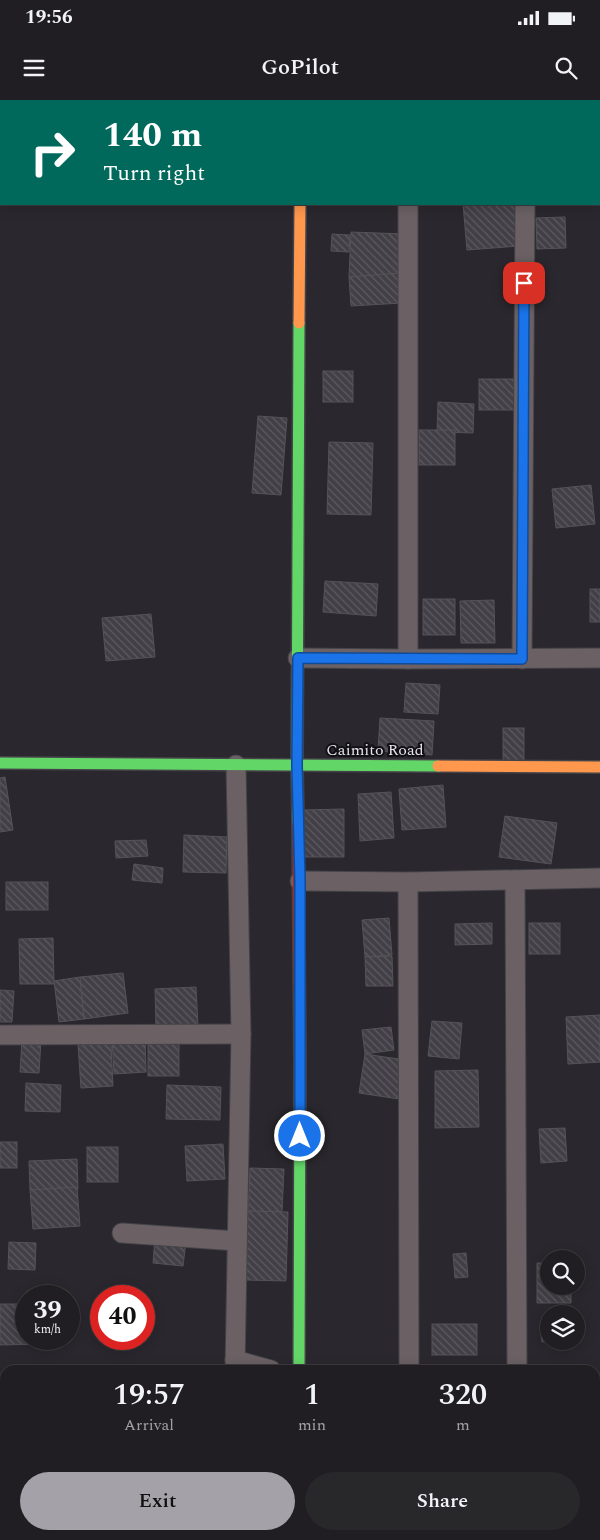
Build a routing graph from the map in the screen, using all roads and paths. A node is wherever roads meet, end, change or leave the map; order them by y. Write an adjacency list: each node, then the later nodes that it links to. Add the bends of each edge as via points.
1 (300, 205): 4 (street)
2 (408, 205): 6 (street)
3 (525, 205): 7 (street)
4 (298, 658): 6 (street); 10 (street)
5 (600, 658): 7 (street)
6 (408, 659): 7 (street)
7 (522, 659)
8 (0, 763): 9 (street, Caimito Road)
9 (236, 765): 10 (street, Caimito Road); 16 (street)
10 (297, 766): 11 (street, Caimito Road); 14 (street)
11 (600, 767)
12 (600, 878): 13 (street)
13 (514, 880): 15 (street); 23 (street)
14 (300, 881): 15 (street); 21 (street)
15 (408, 882): 22 (street)
16 (241, 1034): 17 (street); 19 (street)
17 (0, 1035)
18 (122, 1233): 19 (street)
19 (237, 1241): 20 (street)
20 (235, 1365)
21 (299, 1365)
22 (409, 1365)
23 (517, 1365)

